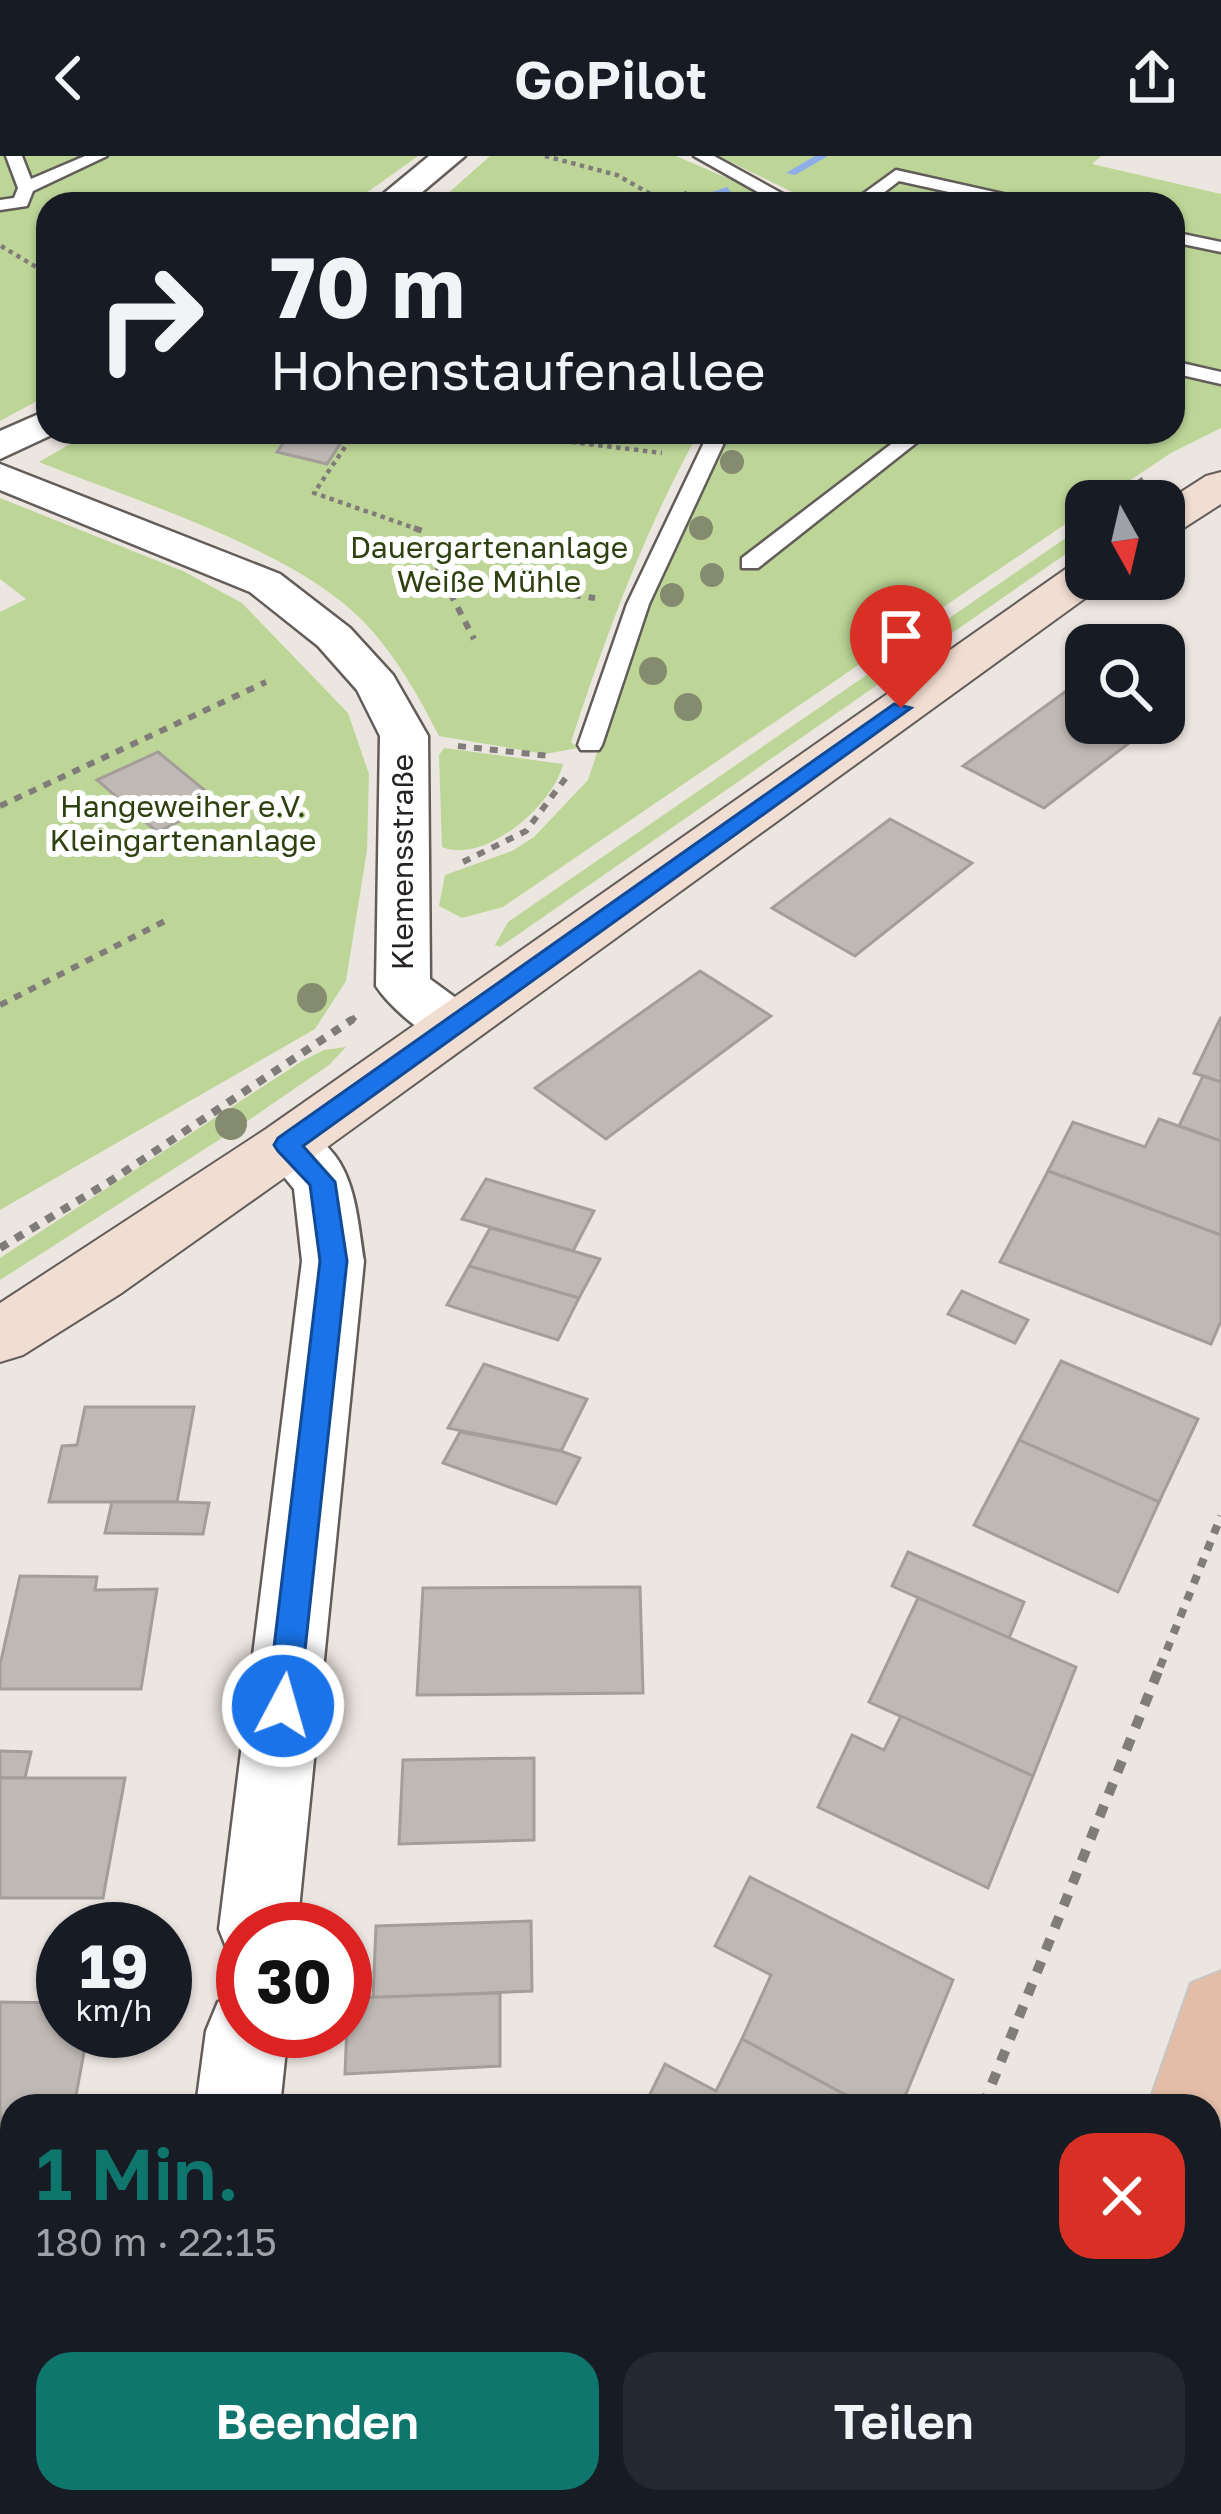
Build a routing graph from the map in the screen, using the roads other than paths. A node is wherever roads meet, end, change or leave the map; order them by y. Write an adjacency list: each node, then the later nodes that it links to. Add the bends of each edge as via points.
1 (14, 156): 5 (lane)
2 (99, 156): 5 (lane)
3 (448, 156): 6 (street)
4 (702, 156): 7 (lane)
5 (26, 188): 10 (lane, via 21,202)
6 (402, 192)
7 (770, 192)
8 (874, 192): 9 (lane, via 896,175)
9 (973, 192)
10 (0, 205)
11 (1185, 240): 12 (lane)
12 (1221, 247)
13 (1185, 370): 14 (lane)
14 (1221, 378)
15 (36, 428): 18 (street)
16 (714, 444): 24 (lane, via 638,604)
17 (904, 444): 22 (lane)
18 (0, 447)
19 (0, 476): 25 (street, Klemensstraße, via 265,583 334,637 376,685 404,736 403,986)
20 (1221, 484): 21 (main road)
21 (1185, 508)
22 (750, 562)
23 (1065, 591): 25 (main road)
24 (585, 751)
25 (456, 1025): 26 (main road)
26 (287, 1145): 27 (main road); 28 (street, via 322,1182 333,1261)
27 (0, 1336)
28 (261, 1902)
29 (1221, 2013): 32 (main road)
30 (244, 2058): 31 (street)
31 (239, 2094)
32 (1196, 2094)

